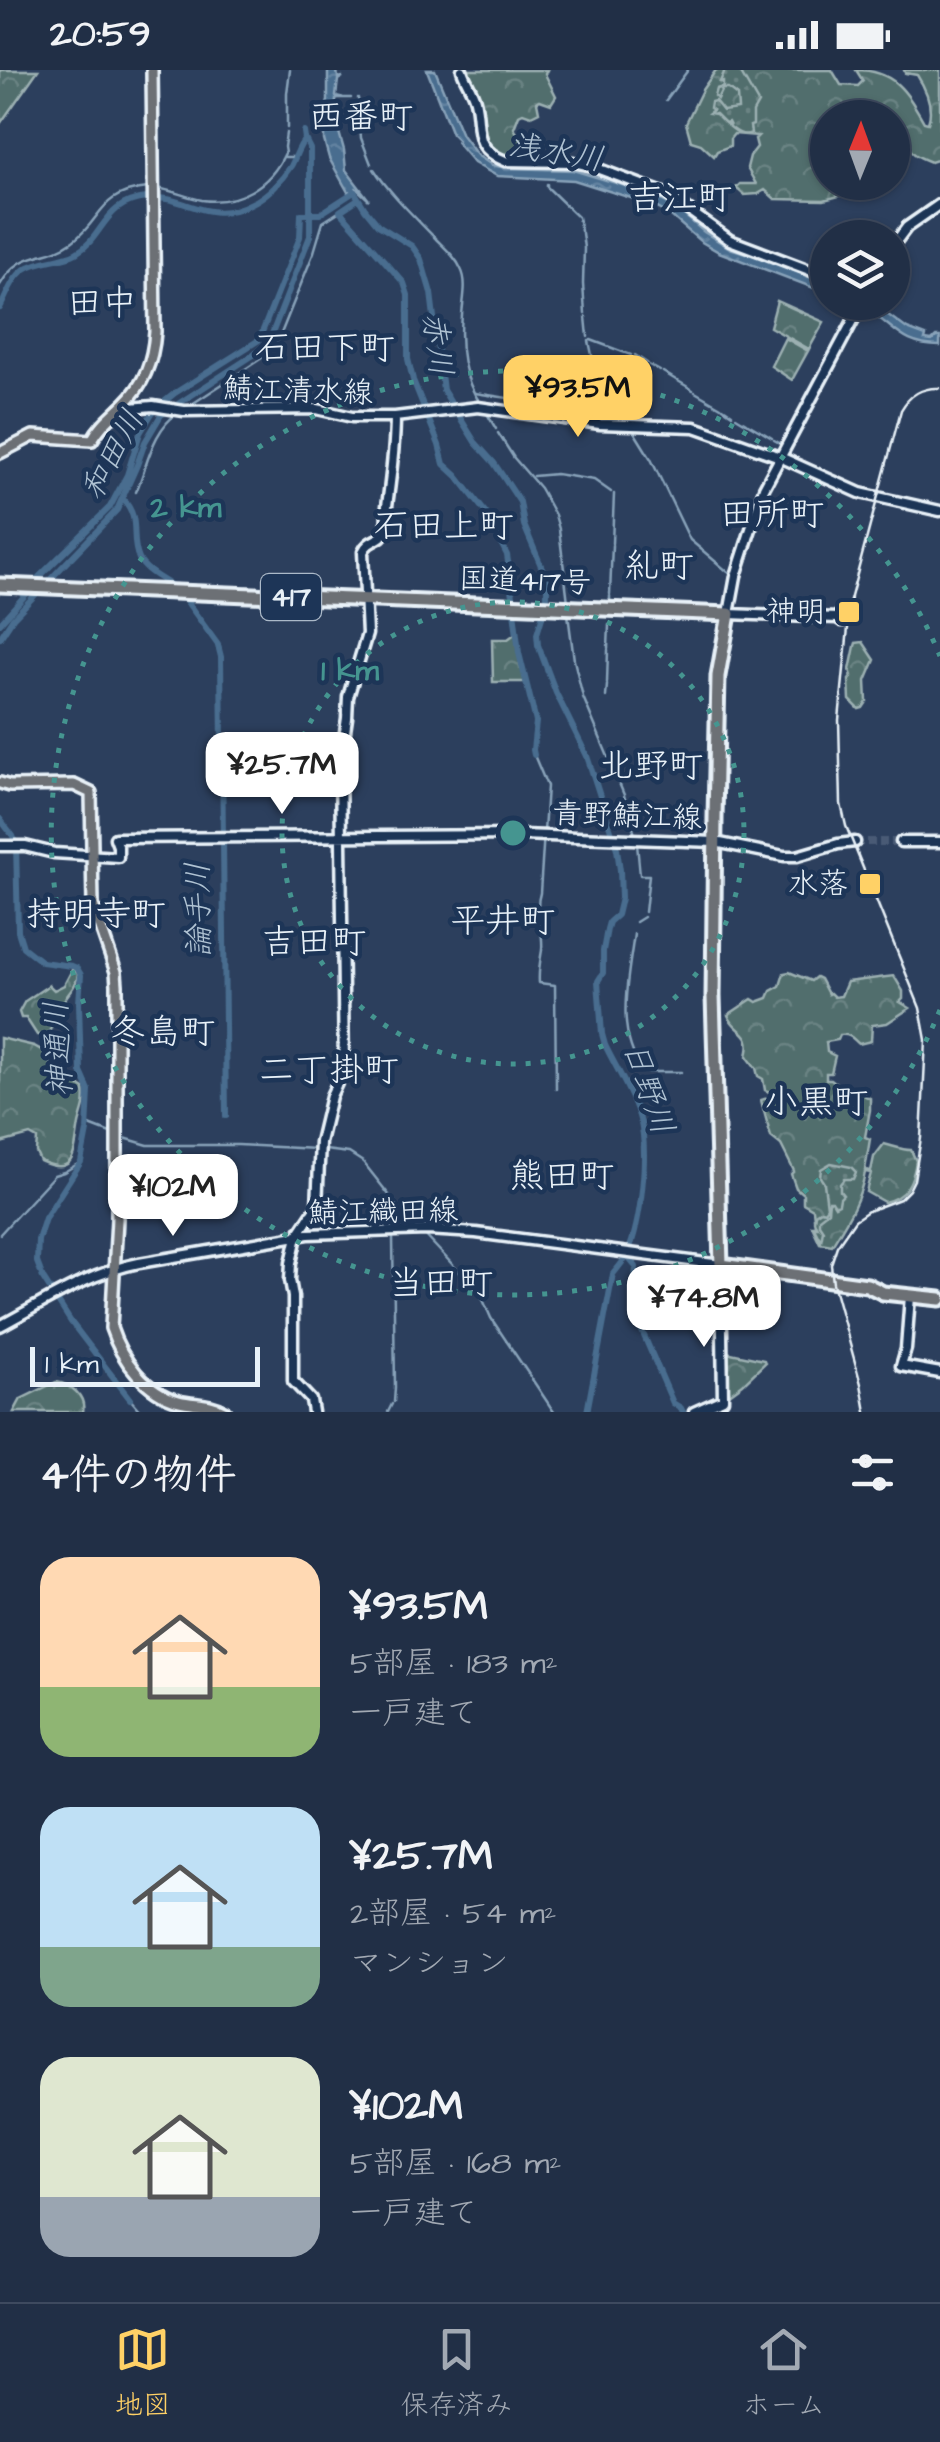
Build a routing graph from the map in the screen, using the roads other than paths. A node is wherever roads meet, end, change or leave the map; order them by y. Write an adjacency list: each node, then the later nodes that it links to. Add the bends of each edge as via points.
1 (152, 70): 7 (main road, via 155,332 140,386)
2 (462, 70): 5 (main road, via 475,98 478,137 496,157 574,162 617,176 666,194 730,240)
3 (940, 204): 4 (main road)
4 (910, 225)
5 (810, 270)
6 (853, 320): 10 (main road)
7 (119, 409): 8 (main road, 鯖江清水線, via 316,409); 9 (main road, via 92,440 32,436)
8 (395, 417): 10 (main road, 鯖江清水線, via 496,408 600,424 695,427); 13 (main road, via 386,529 363,552)
9 (0, 454)
10 (780, 457): 11 (main road, 鯖江清水線, via 860,493); 14 (main road, via 760,501)
11 (940, 511)
12 (0, 585): 13 (highway, 国道417号 / 417)
13 (366, 600): 14 (highway, 国道417号 / 417); 17 (main road, via 367,634 348,697 340,766)
14 (729, 614): 15 (main road); 18 (highway, via 717,684)
15 (836, 618)
16 (0, 783): 23 (main road, via 74,785 91,793)
17 (340, 836): 18 (main road, 青野鯖江線); 23 (main road, 青野鯖江線, via 115,838 118,858); 24 (main road, via 344,1068 318,1150 317,1206)
18 (715, 842): 19 (main road, 青野鯖江線, via 791,856); 25 (highway)
19 (854, 842)
20 (901, 842): 21 (main road)
21 (940, 842)
22 (0, 846): 23 (main road)
23 (92, 856): 26 (main road, via 93,905 117,978)
24 (297, 1236): 25 (main road, 鯖江織田線, via 476,1233); 26 (main road, 鯖江織田線); 32 (main road, via 290,1280 294,1382 312,1400)
25 (721, 1265): 27 (highway); 33 (main road, via 723,1399)
26 (116, 1268): 29 (main road, 鯖江織田線); 31 (main road, via 111,1325 130,1366 162,1395)
27 (910, 1296): 28 (highway); 30 (main road, via 900,1366)
28 (940, 1299)
29 (0, 1326)
30 (940, 1373)
31 (226, 1412)
32 (313, 1412)
33 (694, 1412)

